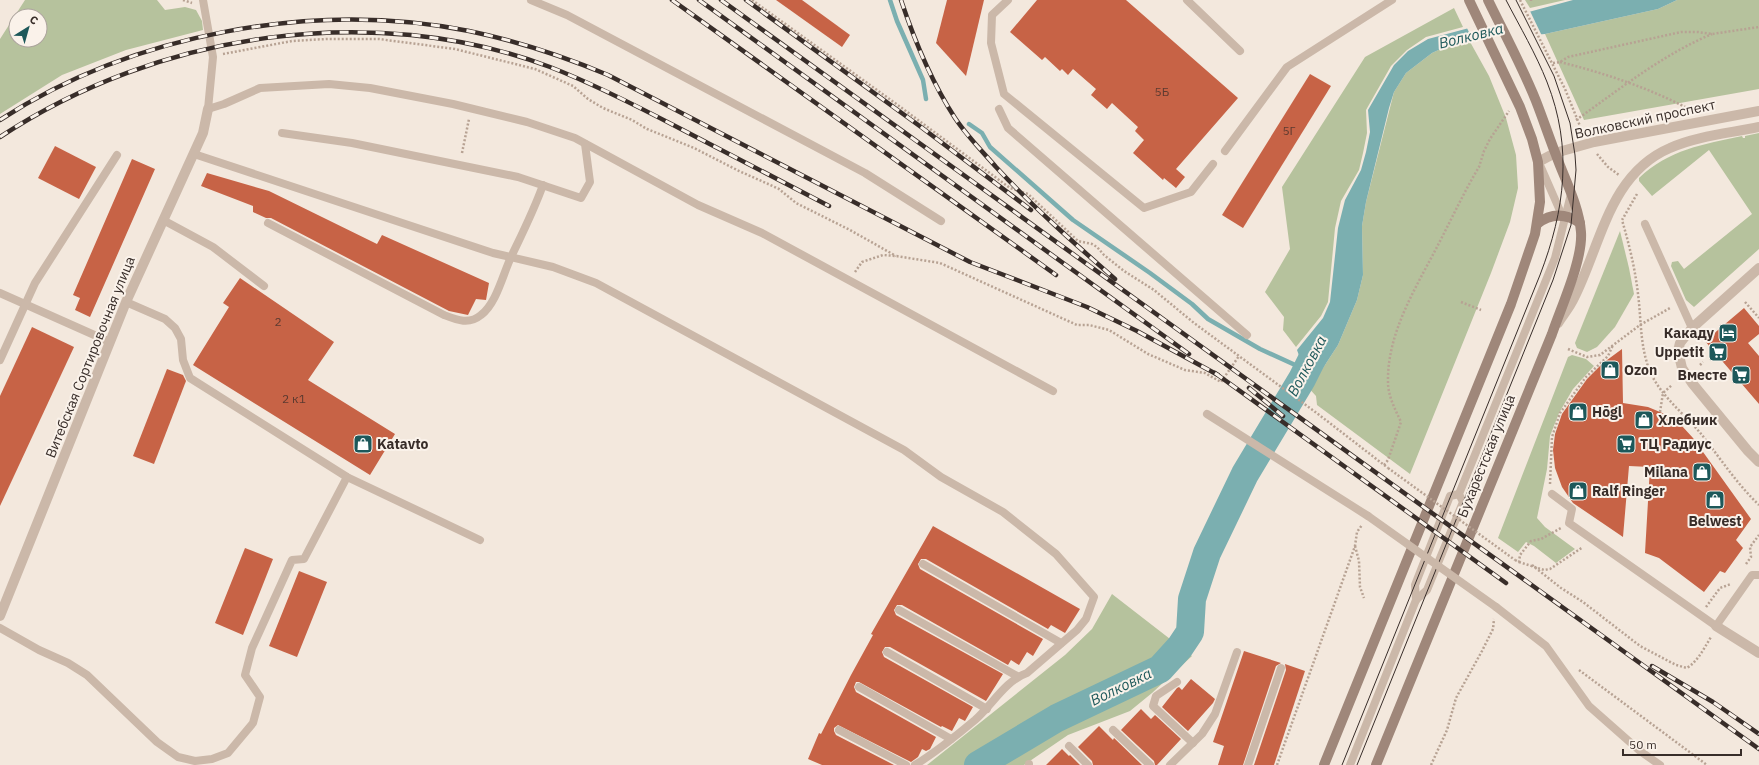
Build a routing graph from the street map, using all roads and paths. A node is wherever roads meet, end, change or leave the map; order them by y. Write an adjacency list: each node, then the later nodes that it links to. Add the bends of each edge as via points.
1 (203, 0): 13 (lane)
2 (531, 0): 42 (lane, via 567,15 804,140 865,173)
3 (752, 0): 67 (path, via 1010,188 1028,194 1078,241 1097,247 1124,271 1154,290)
4 (1008, 0): 35 (lane, via 992,14 991,43 1004,94 1100,174 1144,208 1191,192)
5 (1187, 0): 12 (lane)
6 (1392, 0): 28 (lane, via 1287,67)
7 (1469, 0): 33 (main road, via 1520,107)
8 (1488, 0): 30 (main road, Бухарестская улица, via 1519,64)
9 (1520, 0): 15 (path)
10 (1759, 27): 11 (path)
11 (1712, 34): 14 (path, via 1681,32 1663,35 1568,56); 16 (path, via 1670,55)
12 (1240, 51)
13 (213, 57): 17 (lane); 48 (path, via 292,41 379,39 454,49 535,69 573,86 603,108 779,189 796,203)
14 (1560, 62): 15 (path); 16 (path, via 1579,66)
15 (1553, 64): 23 (path)
16 (1628, 84): 20 (path); 23 (path)
17 (208, 109): 18 (lane, via 260,88 329,84 370,88); 31 (street, Витебская Сортировочная улица, via 203,133)
18 (471, 109): 27 (lane, via 527,122 575,138); 34 (path)
19 (999, 109): 63 (lane, via 1008,128)
20 (1689, 109)
21 (1509, 111): 79 (path, via 1484,151 1479,167 1411,297 1398,328 1390,351 1388,382 1391,400 1401,422)
22 (1759, 111): 30 (street, Волковский проспект, via 1594,142)
23 (1576, 120): 24 (path)
24 (1580, 126)
25 (1759, 127): 62 (street, via 1671,147 1641,166 1627,182 1609,212 1574,298)
26 (282, 132): 34 (lane)
27 (585, 144): 37 (lane, via 590,182 581,198); 50 (lane, via 698,205 762,233)
28 (1225, 151)
29 (1596, 152): 36 (path, via 1608,167)
30 (1555, 153): 33 (street, Волковский проспект); 39 (main road, Бухарестская улица)
31 (194, 154): 41 (street, Витебская Сортировочная улица); 47 (lane, via 493,253)
32 (117, 155): 57 (lane)
33 (1538, 162): 40 (lane); 45 (main road, via 1540,202)
34 (460, 164): 37 (lane)
35 (1213, 164)
36 (1621, 177)
37 (543, 185): 47 (lane, via 535,208)
38 (1637, 193): 60 (path, via 1622,220 1634,266)
39 (1571, 194): 40 (lane); 44 (main road, Бухарестская улица)
40 (1564, 218): 44 (main road); 45 (main road, via 1551,216); 81 (lane, via 1555,258)
41 (163, 220): 51 (lane, via 213,247); 53 (street, Витебская Сортировочная улица)
42 (941, 221)
43 (268, 223): 47 (lane, via 461,322 471,321 482,315 491,304)
44 (1580, 223): 62 (main road, Бухарестская улица, via 1579,252)
45 (1537, 224): 126 (main road, via 1511,304)
46 (1645, 224): 56 (lane)
47 (511, 256): 104 (lane, via 553,267 596,283 904,450 941,477 1003,512 1056,554 1094,597 1086,619)
48 (896, 256): 50 (path, via 883,256 862,262); 67 (path, via 940,263 1077,325 1109,330 1148,354 1185,370 1205,373 1221,382)
49 (1759, 268): 61 (street)
50 (849, 280): 72 (lane)
51 (264, 286)
52 (0, 293): 57 (lane)
53 (126, 302): 64 (street, Витебская Сортировочная улица); 80 (lane, via 165,319 176,328 190,378)
54 (1461, 302): 58 (path)
55 (1745, 302): 59 (path)
56 (1679, 303): 60 (path); 61 (lane)
57 (25, 304): 64 (lane); 68 (lane)
58 (1481, 310)
59 (1759, 318)
60 (1640, 325): 65 (path); 73 (path, via 1647,364)
61 (1692, 328): 78 (street, via 1680,343 1678,351 1682,368)
62 (1552, 334): 128 (main road, Бухарестская улица)
63 (1247, 335)
64 (110, 342): 101 (street, Витебская Сортировочная улица)
65 (1613, 345): 66 (path, via 1600,355 1587,357); 82 (path, via 1608,356 1586,377 1560,412 1552,437)
66 (1568, 349)
67 (1239, 356): 79 (path)
68 (0, 360)
69 (1703, 362): 70 (path)
70 (1700, 365)
71 (1672, 385): 73 (path)
72 (1053, 391)
73 (1663, 392): 74 (path); 76 (path)
74 (1660, 412)
75 (1207, 414): 84 (lane)
76 (1686, 416): 77 (path); 83 (path)
77 (1682, 426)
78 (1759, 462)
79 (1384, 465): 90 (path, bridge)
80 (347, 478): 88 (lane); 103 (lane, via 304,559 292,560 252,648 245,675 260,697 253,723 228,753 212,759 195,761 178,757 156,742 87,675)
81 (1459, 494): 97 (lane, via 1463,502 1427,590); 97 (lane, via 1450,496 1415,585)
82 (1552, 494): 85 (lane, via 1572,509)
83 (1759, 505)
84 (1368, 516): 89 (path, via 1357,532); 98 (lane, bridge)
85 (1569, 523): 87 (lane); 90 (path, via 1547,536 1531,541 1520,555)
86 (1759, 535): 93 (path, via 1750,547 1751,557)
87 (1593, 539): 92 (path, via 1550,569 1544,570); 100 (lane)
88 (480, 540)
89 (1355, 546): 96 (path, via 1359,561 1360,587); 125 (path)
90 (1519, 562): 92 (path)
91 (923, 564): 104 (lane)
92 (1532, 565): 102 (path, via 1640,646 1676,665 1687,668 1691,665 1698,658)
93 (1743, 568)
94 (1759, 575): 102 (lane, via 1752,575)
95 (1735, 579): 100 (path, via 1731,584 1720,588)
96 (1364, 598)
97 (1416, 600): 127 (lane)
98 (1496, 607): 129 (path, via 1492,629 1456,698); 130 (lane, via 1546,646 1590,706 1640,751)
99 (899, 610): 110 (lane)
100 (1700, 614): 102 (lane)
101 (0, 616)
102 (1716, 626): 107 (street)
103 (0, 628)
104 (1061, 643): 110 (lane, via 1027,672)
105 (886, 652): 113 (lane)
106 (1236, 652): 117 (lane, via 1215,714)
107 (1759, 653)
108 (1281, 668): 124 (lane)
109 (1577, 669): 131 (path)
110 (1017, 676): 113 (lane)
111 (1177, 682): 117 (lane, via 1156,696 1153,706)
112 (859, 687): 116 (lane)
113 (987, 709): 116 (lane)
114 (839, 730): 120 (lane)
115 (1113, 730): 123 (lane)
116 (951, 739): 121 (lane)
117 (1193, 743): 119 (lane)
118 (1069, 746): 122 (lane)
119 (1176, 763)
120 (906, 765)
121 (915, 765)
122 (1088, 765)
123 (1150, 765)
124 (1248, 765)
125 (1277, 765)
126 (1324, 765)
127 (1350, 765)
128 (1376, 765)
129 (1431, 765)
130 (1660, 765)
131 (1707, 765)

